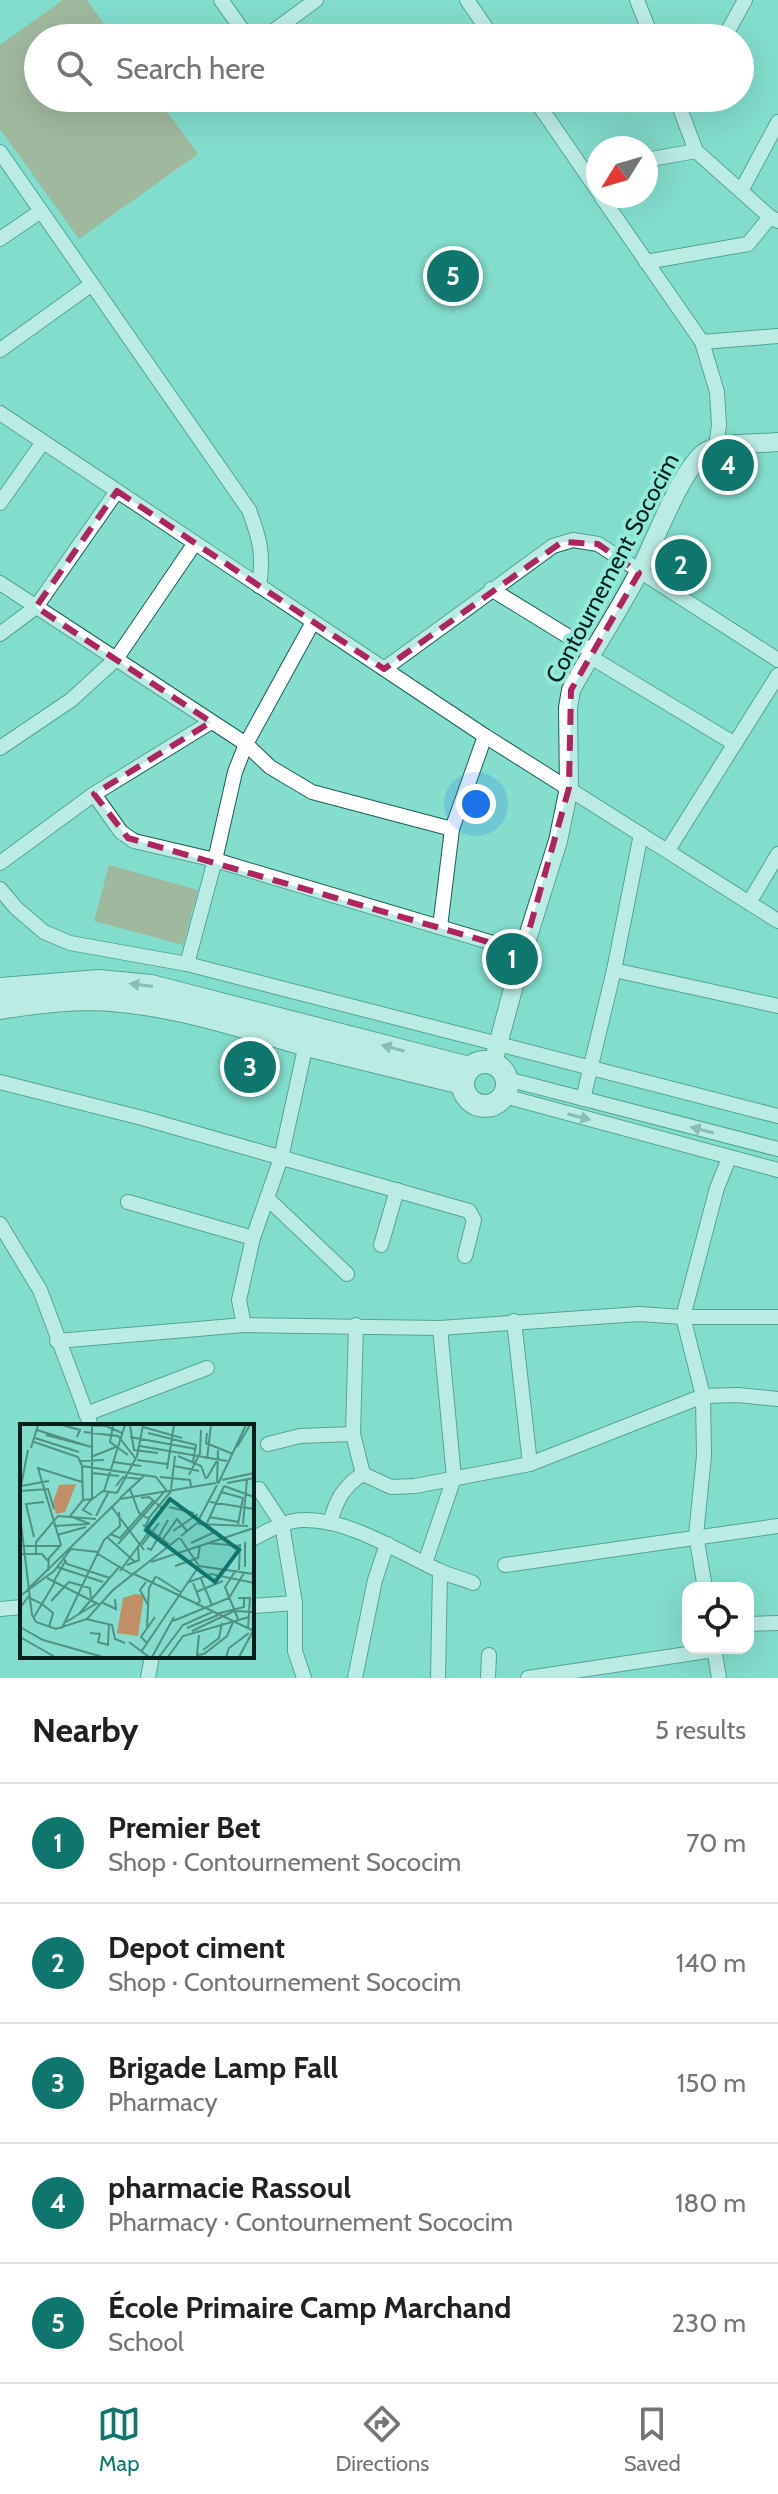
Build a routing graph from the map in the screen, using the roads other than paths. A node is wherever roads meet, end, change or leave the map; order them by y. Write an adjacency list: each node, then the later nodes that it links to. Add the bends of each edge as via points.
1 (221, 0): 6 (street)
2 (316, 0): 7 (street)
3 (467, 0): 8 (street)
4 (637, 0): 9 (street)
5 (745, 0): 10 (street)
6 (238, 24)
7 (283, 24)
8 (483, 24)
9 (646, 24)
10 (732, 24)
11 (545, 112): 17 (street)
12 (682, 114): 14 (street)
13 (778, 122): 18 (street)
14 (696, 151): 16 (street); 18 (street)
15 (0, 152): 20 (street)
16 (658, 158)
17 (586, 164)
18 (741, 191): 21 (street)
19 (609, 208): 23 (street)
20 (41, 211): 22 (street); 24 (street)
21 (774, 219): 23 (street, via 748,244)
22 (0, 239)
23 (646, 262): 26 (street)
24 (92, 284): 27 (street); 37 (street, via 249,510 263,560)
25 (778, 336): 26 (street)
26 (702, 342): 31 (street, via 717,392)
27 (0, 350)
28 (0, 413): 29 (street)
29 (43, 442): 32 (street); 33 (street)
30 (778, 442): 31 (street, Contournement Sococim)
31 (716, 447): 35 (street, Contournement Sococim, via 705,452 682,483)
32 (117, 491): 34 (street); 39 (street)
33 (0, 503)
34 (195, 543): 37 (street); 43 (street)
35 (639, 573): 38 (street, via 598,544 573,540); 42 (street, Contournement Sococim); 44 (street)
36 (0, 583): 39 (street)
37 (259, 586): 40 (street)
38 (491, 589): 42 (street); 45 (street)
39 (36, 607): 41 (street); 43 (street)
40 (313, 622): 45 (street); 49 (street)
41 (0, 634)
42 (591, 653): 50 (street); 52 (street, Contournement Sococim, via 571,690 568,708)
43 (116, 659): 47 (street); 51 (street, via 71,700)
44 (778, 660)
45 (384, 669): 48 (street)
46 (778, 675): 50 (street)
47 (211, 722): 49 (street); 53 (street)
48 (485, 736): 52 (street); 54 (street)
49 (246, 744): 54 (street, via 270,767 312,792); 58 (street)
50 (735, 744): 56 (street)
51 (0, 748)
52 (569, 788): 55 (street); 64 (street, Contournement Sococim)
53 (94, 794): 58 (street, via 128,838); 59 (street)
54 (452, 829): 63 (street)
55 (641, 834): 56 (street); 66 (street)
56 (668, 850): 61 (street)
57 (778, 854): 61 (street)
58 (215, 860): 63 (street); 65 (street)
59 (0, 863)
60 (0, 889): 65 (street, via 56,939)
61 (749, 903): 62 (street)
62 (778, 921)
63 (440, 927): 64 (street)
64 (523, 952): 72 (street, Contournement Sococim)
65 (187, 964): 72 (street)
66 (614, 970): 68 (street); 71 (street)
67 (0, 989): 73 (main road, one-way to 67, via 151,986 99,981)
68 (778, 1006)
69 (0, 1008): 70 (main road, via 70,1000 152,1005)
70 (306, 1044): 73 (main road); 78 (street)
71 (591, 1067): 72 (street); 75 (street); 76 (street)
72 (501, 1070): 73 (main road, via 480,1062); 73 (main road, via 493,1105 478,1105 467,1097); 75 (street); 79 (street, one-way to 79)
73 (466, 1075)
74 (0, 1082): 78 (street)
75 (583, 1099): 77 (street, one-way to 75)
76 (778, 1116)
77 (778, 1149)
78 (281, 1158): 81 (street); 82 (street)
79 (729, 1158): 80 (street); 89 (street)
80 (778, 1170)
81 (397, 1190): 86 (street); 87 (street, via 472,1213)
82 (267, 1198): 85 (street); 88 (street)
83 (128, 1202): 85 (street)
84 (0, 1224): 95 (street, via 40,1290)
85 (253, 1238): 92 (street, via 239,1300)
86 (381, 1245)
87 (465, 1256)
88 (347, 1274)
89 (683, 1317): 90 (street); 91 (street, via 639,1314); 97 (street)
90 (778, 1317)
91 (514, 1321): 94 (street); 102 (street)
92 (244, 1325): 93 (street); 95 (street)
93 (356, 1325): 94 (street); 100 (street)
94 (440, 1328): 104 (street)
95 (57, 1341): 99 (street)
96 (207, 1368): 99 (street)
97 (703, 1396): 98 (street); 102 (street); 109 (street, via 704,1456)
98 (778, 1399)
99 (88, 1420)
100 (353, 1434): 101 (street, via 300,1436); 103 (street)
101 (268, 1444)
102 (530, 1464): 104 (street)
103 (363, 1474): 104 (street, via 391,1487); 106 (street, via 337,1497)
104 (454, 1478): 112 (street)
105 (259, 1489): 107 (street)
106 (330, 1523): 107 (street, via 303,1519); 111 (street)
107 (282, 1524): 110 (street); 117 (street)
108 (778, 1526): 109 (street)
109 (696, 1535): 113 (street); 115 (street)
110 (254, 1538)
111 (387, 1544): 112 (street); 129 (street)
112 (425, 1563): 114 (street)
113 (505, 1565)
114 (440, 1572): 116 (street); 130 (street)
115 (704, 1582)
116 (473, 1583)
117 (295, 1603): 118 (street); 128 (street, via 295,1651)
118 (254, 1606)
119 (20, 1607): 120 (street)
120 (0, 1609)
121 (778, 1623): 122 (street)
122 (754, 1624)
123 (682, 1654): 132 (street)
124 (715, 1654): 133 (street)
125 (489, 1655): 131 (street)
126 (152, 1658): 127 (street)
127 (148, 1678)
128 (304, 1678)
129 (355, 1678)
130 (438, 1678)
131 (488, 1678)
132 (528, 1678)
133 (719, 1678)

